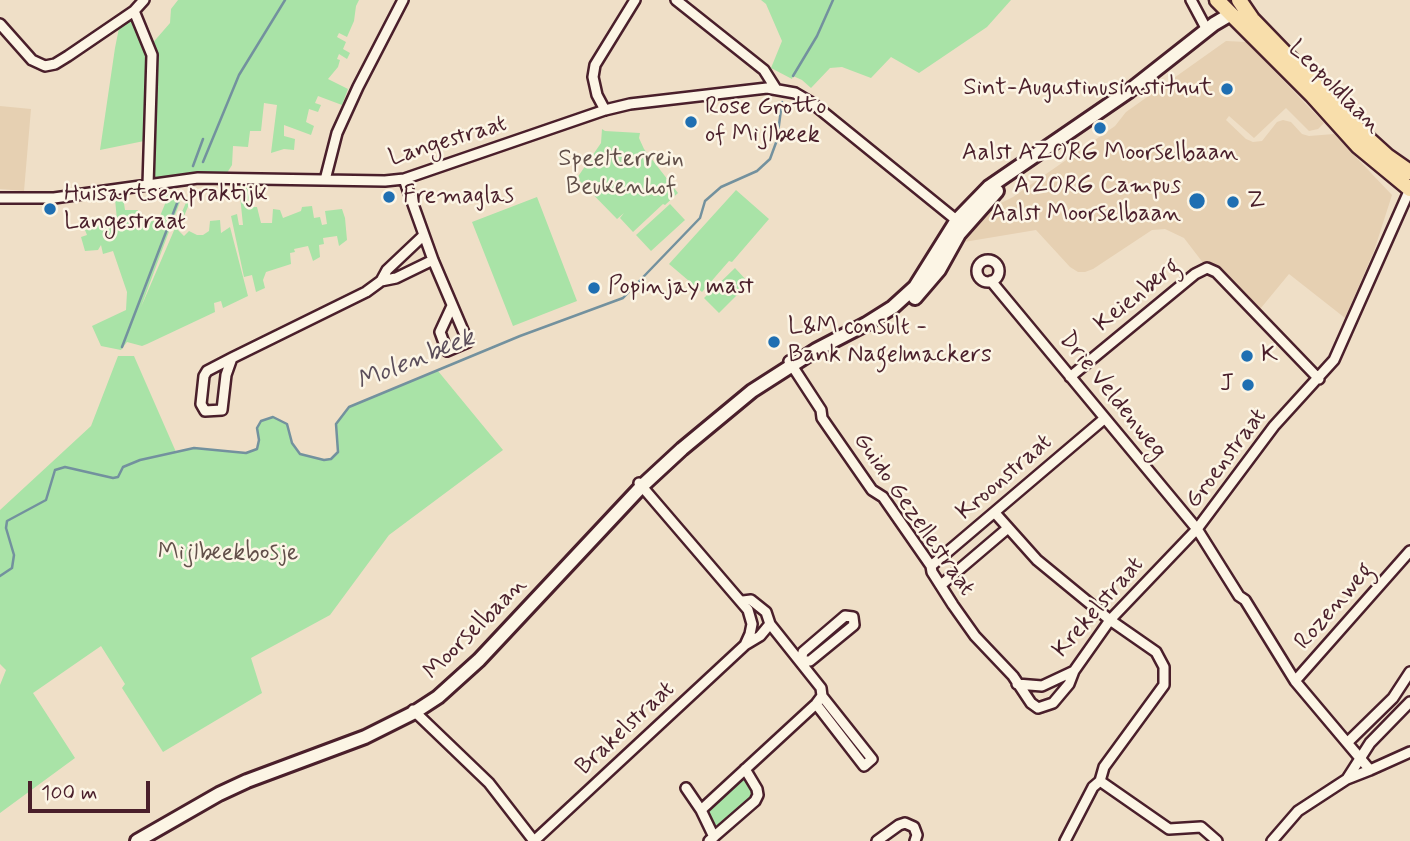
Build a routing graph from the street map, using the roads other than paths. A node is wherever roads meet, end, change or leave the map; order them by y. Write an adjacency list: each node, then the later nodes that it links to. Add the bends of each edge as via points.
1 (144, 0): 8 (street)
2 (403, 0): 15 (street, via 337,133)
3 (635, 0): 12 (street, via 595,65 597,95)
4 (676, 0): 11 (street, via 764,70)
5 (1191, 0): 10 (street)
6 (1217, 0): 7 (main road)
7 (1237, 6): 10 (main road, Moorselbaan); 13 (main road, Leopoldlaan, via 1365,136); 17 (main road, Leopoldlaan, via 1358,146); 19 (main road, Moorselbaan, via 1224,27 994,193)
8 (134, 11): 9 (street, via 55,64 45,66 32,60); 16 (street, via 152,55)
9 (0, 24)
10 (1207, 30): 19 (main road, Moorselbaan, via 1129,91 989,187)
11 (775, 89): 12 (street, Langestraat); 19 (street, via 812,103)
12 (605, 110): 14 (street, Langestraat)
13 (1410, 172)
14 (404, 179): 15 (street, Langestraat); 20 (street)
15 (325, 180): 16 (street, Langestraat, via 198,178)
16 (148, 185): 18 (street, Langestraat, via 54,198)
17 (1410, 189): 28 (street, Groenstraat, via 1334,360)
18 (0, 198)
19 (961, 224): 26 (main road, Moorselbaan, via 905,296 876,318)
20 (424, 235): 21 (street); 22 (street)
21 (433, 260): 22 (street); 24 (street)
22 (381, 281): 25 (street)
23 (995, 282): 27 (street, Drie Veldenweg)
24 (452, 306): 24 (street, via 468,342 447,351 440,332)
25 (232, 358): 25 (street, via 204,376 201,404 205,411 222,410)
26 (791, 364): 30 (main road, Moorselbaan, via 726,411); 35 (street, Guido Gezellestraat, via 822,418)
27 (1070, 377): 28 (street, Keienberg, via 1207,268); 29 (street, Drie Veldenweg)
28 (1319, 379): 33 (street, Groenstraat, via 1268,433)
29 (1104, 419): 31 (street, Kroonstraat); 33 (street, Drie Veldenweg)
30 (640, 485): 37 (street); 48 (main road, Moorselbaan, via 459,680)
31 (995, 513): 32 (street); 35 (street, Kroonstraat)
32 (1008, 528): 36 (street, Kroonstraat); 38 (street, via 1037,560)
33 (1197, 529): 38 (street, Krekelstraat); 44 (street, Groenstraat)
34 (1408, 557): 44 (street, Rozenweg)
35 (931, 566): 36 (street, Guido Gezellestraat)
36 (941, 584): 45 (street, Guido Gezellestraat, via 975,636)
37 (743, 601): 39 (street, via 759,604); 40 (street, via 752,625)
38 (1110, 620): 42 (street, Krekelstraat); 55 (street, via 1156,652 1164,667 1164,685 1104,767)
39 (770, 624): 40 (street, Brakelstraat); 41 (street)
40 (745, 645): 60 (street, Brakelstraat)
41 (800, 661): 41 (street, via 810,661 854,625 853,617 845,616 803,652); 46 (street, via 821,688)
42 (1073, 671): 45 (street, Krekelstraat, via 1042,686); 45 (street, Guido Gezellestraat, via 1058,699 1043,707 1031,703)
43 (1410, 672): 49 (street, via 1393,698)
44 (1295, 681): 49 (street, Groenstraat)
45 (1017, 684)
46 (819, 700): 46 (street, via 864,766 872,759); 52 (street)
47 (1410, 702): 51 (street)
48 (413, 710): 59 (main road, Moorselbaan, via 337,748 219,794); 60 (street, via 489,783)
49 (1348, 742): 51 (street, Groenstraat)
50 (1410, 752): 53 (street)
51 (1360, 757): 53 (street, Groenstraat); 54 (street)
52 (745, 769): 57 (street); 58 (street, via 758,795)
53 (1370, 770): 54 (street)
54 (1347, 779): 65 (street, via 1298,811)
55 (1100, 781): 63 (street); 64 (street, via 1169,829 1201,827)
56 (686, 788): 57 (street)
57 (701, 810): 58 (street)
58 (711, 839)
59 (136, 841)
60 (534, 841)
61 (877, 841): 62 (street, via 905,823 914,827)
62 (915, 841)
63 (1065, 841)
64 (1217, 841)
65 (1272, 841)

